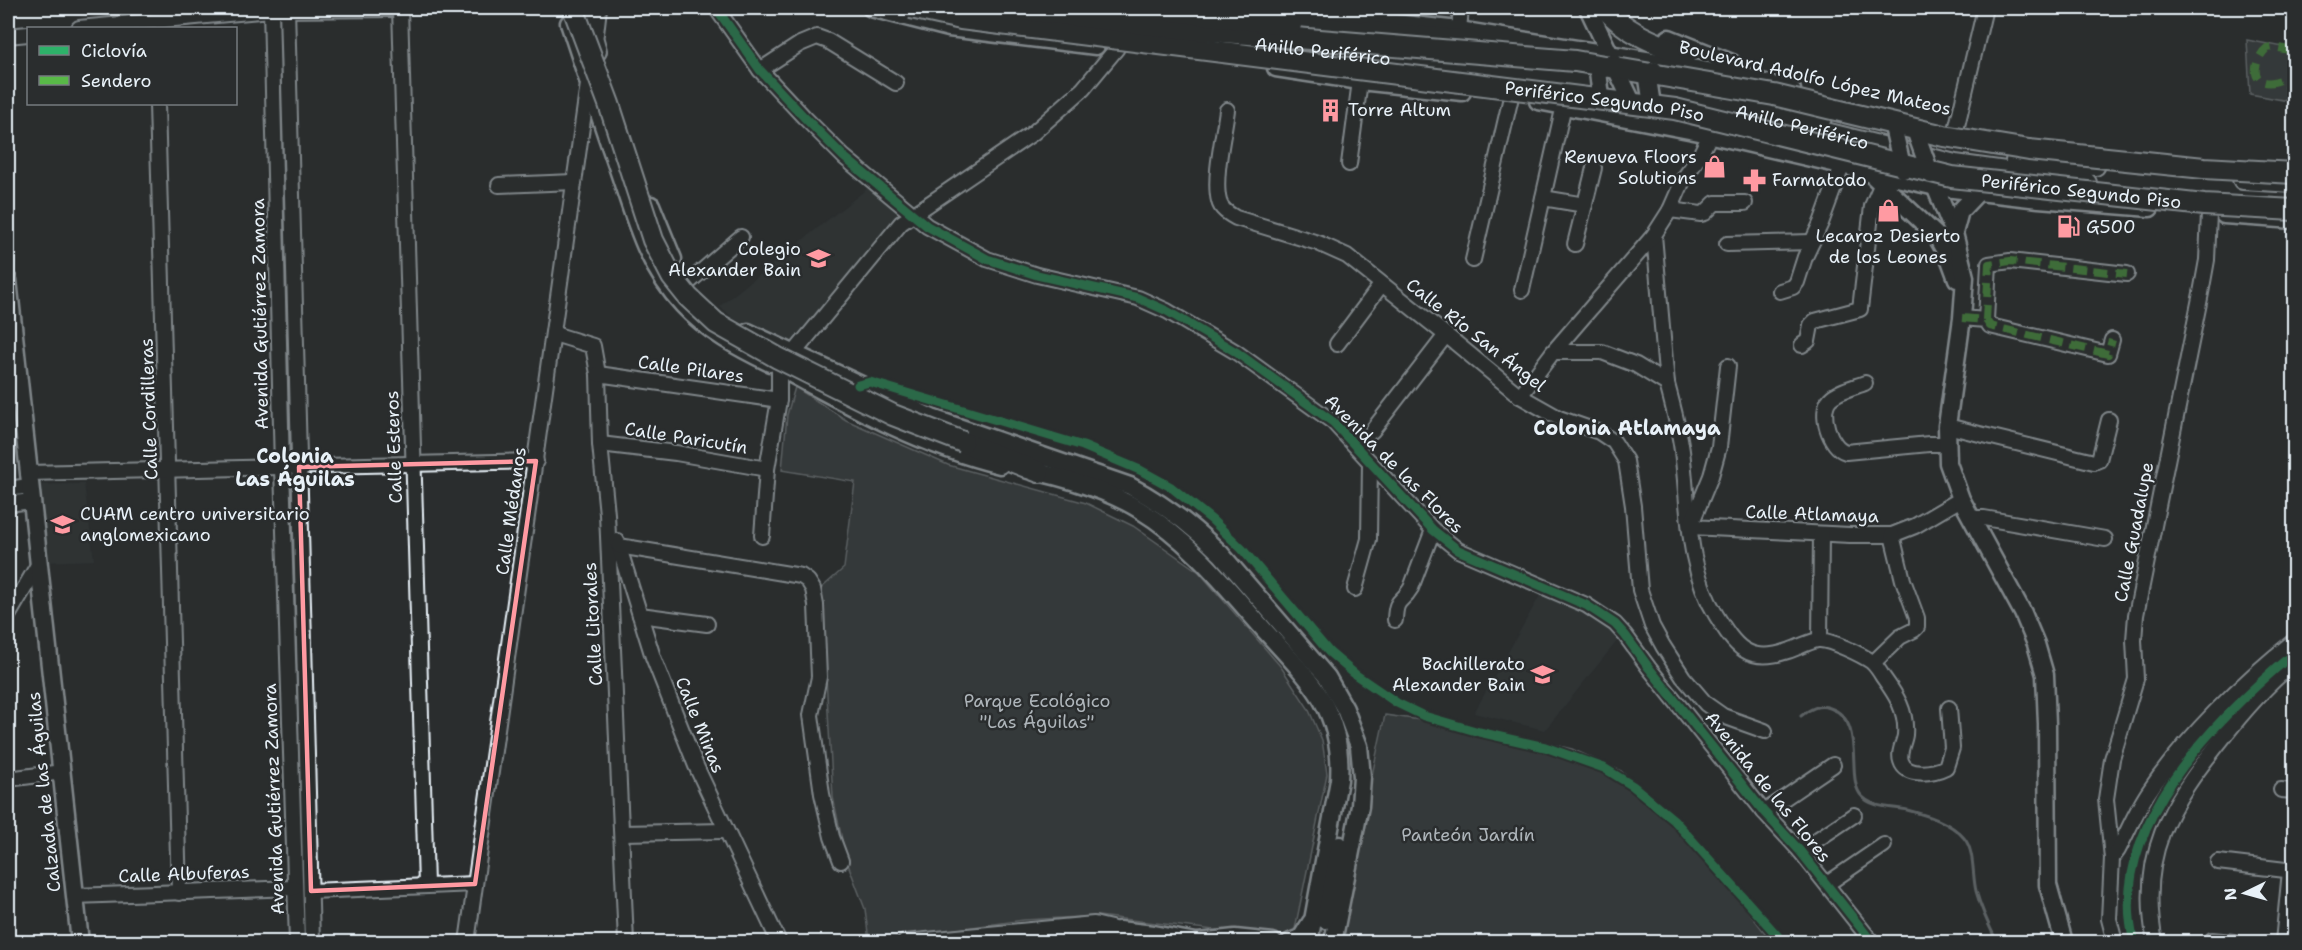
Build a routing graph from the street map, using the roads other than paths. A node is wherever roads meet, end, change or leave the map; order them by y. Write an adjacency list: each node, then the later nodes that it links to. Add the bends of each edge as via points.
1 (400, 8): 18 (street); 110 (street, Calle Esteros)
2 (564, 8): 34 (main road)
3 (573, 8): 37 (highway, bridge)
4 (585, 8): 23 (main road); 37 (highway, bridge)
5 (600, 8): 23 (street)
6 (716, 8): 29 (street, Avenida de las Flores)
7 (871, 8): 26 (main road, via 949,28)
8 (911, 8): 69 (highway, Periférico Segundo Piso, bridge, via 961,19 1675,109 1952,177 2204,205)
9 (950, 8): 67 (highway, Anillo Periférico, via 1680,97 1955,165)
10 (1007, 8): 54 (highway, Periférico Segundo Piso, bridge, via 1187,28 1575,61 1774,95 1944,136 2008,146 2204,168)
11 (1069, 8): 19 (highway, Anillo Periférico)
12 (1257, 8): 24 (main road, Boulevard Adolfo López Mateos)
13 (1461, 8): 24 (street)
14 (1594, 8): 27 (main road); 27 (main road, via 1585,43); 28 (highway)
15 (1617, 8): 31 (main road, via 1637,24 1732,63)
16 (1985, 8): 46 (street)
17 (271, 9): 18 (street); 20 (street); 112 (street, Avenida Gutiérrez Zamora)
18 (287, 9): 111 (street, Avenida Gutiérrez Zamora)
19 (1151, 11): 24 (highway, bridge, via 1292,25); 50 (highway, Anillo Periférico, via 1682,82 1958,154)
20 (156, 25): 21 (street)
21 (105, 27)
22 (27, 34): 25 (street)
23 (596, 34): 81 (main road, via 605,72 651,206 667,247)
24 (1464, 35): 27 (main road, Boulevard Adolfo López Mateos)
25 (8, 36)
26 (1117, 48): 32 (main road); 70 (street, via 1083,89 1033,133)
27 (1597, 56): 28 (main road, Boulevard Adolfo López Mateos); 38 (main road, bridge); 43 (main road, bridge)
28 (1678, 59): 31 (main road, Boulevard Adolfo López Mateos); 45 (main road, bridge, via 1654,70 1648,79 1652,105)
29 (760, 70): 33 (street, via 817,37); 70 (street, Avenida de las Flores, via 844,157)
30 (1438, 75): 35 (highway)
31 (1750, 79): 44 (main road, Boulevard Adolfo López Mateos)
32 (1360, 81): 35 (main road); 49 (street)
33 (896, 83)
34 (588, 84): 58 (street, Calle Médanos); 96 (main road, via 642,240 657,272 706,326 728,342)
35 (1398, 85): 36 (main road)
36 (1510, 97): 40 (main road); 78 (street)
37 (609, 104): 115 (highway, bridge, via 653,240 672,277 716,323 893,415)
38 (1600, 104): 40 (main road); 43 (main road)
39 (158, 105): 114 (street, Calle Cordilleras)
40 (1564, 105): 62 (street)
41 (1227, 110): 82 (street, Calle Río San Ángel, via 1218,163 1219,201 1225,211 1347,256)
42 (1911, 120): 44 (main road, Boulevard Adolfo López Mateos); 46 (main road, Boulevard Adolfo López Mateos); 57 (main road, bridge)
43 (1641, 121): 45 (main road)
44 (1893, 123): 55 (main road, bridge)
45 (1663, 124): 47 (main road)
46 (1956, 130): 52 (main road, Boulevard Adolfo López Mateos, via 2213,165)
47 (1710, 135): 51 (main road); 68 (street)
48 (2068, 161): 50 (highway)
49 (1349, 164)
50 (2091, 165): 59 (highway, Anillo Periférico)
51 (1842, 166): 56 (main road); 75 (street)
52 (2295, 166)
53 (1594, 168): 66 (street)
54 (2295, 173)
55 (1904, 175): 56 (main road); 57 (main road)
56 (1876, 178): 85 (main road, via 1936,236 1950,260); 92 (street, via 1860,309 1815,321)
57 (1933, 181): 61 (main road); 72 (main road)
58 (574, 182): 60 (street); 88 (street, Calle Médanos)
59 (2295, 182)
60 (499, 185)
61 (1978, 192): 67 (main road); 72 (main road, via 1960,212)
62 (1543, 198): 66 (street); 83 (street)
63 (2177, 198): 67 (highway)
64 (2295, 201): 67 (highway, Anillo Periférico)
65 (1745, 203): 68 (street, via 1715,203 1701,214)
66 (1585, 205): 76 (street)
67 (2206, 206): 71 (main road, via 2273,220); 150 (street, Calle Guadalupe, via 2207,260 2136,615 2136,679 2108,779 2106,799)
68 (1670, 210): 73 (street)
69 (2295, 210)
70 (912, 215): 94 (street, via 901,223); 109 (street, Avenida de las Flores, via 987,259 1138,298 1167,311 1292,391 1333,422)
71 (2295, 220)
72 (1954, 233): 85 (main road, via 1965,277)
73 (1654, 235): 93 (street); 100 (street)
74 (741, 237): 81 (street)
75 (1812, 242): 77 (street); 84 (street, via 1797,282)
76 (1575, 244)
77 (1727, 244)
78 (1473, 260)
79 (2127, 274): 87 (street, via 2010,261 1989,264)
80 (8, 280): 98 (main road, Calzada de las Águilas)
81 (688, 284): 94 (main road, via 724,318)
82 (1381, 285): 89 (street, Calle Río San Ángel); 91 (street)
83 (1522, 290)
84 (1780, 291)
85 (1963, 297): 86 (main road)
86 (1962, 318): 87 (street); 104 (main road)
87 (1986, 320): 90 (street, via 1990,327 2108,354)
88 (554, 334): 97 (street, Calle Litorales, via 593,346); 108 (street, Calle Médanos)
89 (1446, 335): 101 (street, Calle Río San Ángel); 105 (street)
90 (2112, 340)
91 (1337, 344)
92 (1803, 345)
93 (1553, 352): 100 (street, via 1602,352 1636,365); 101 (street)
94 (797, 355): 96 (main road); 162 (main road, via 932,418 1130,486 1159,501 1221,554 1334,688 1361,759 1360,806)
95 (1728, 366): 122 (street, via 1719,447)
96 (785, 371): 102 (street); 115 (main road, via 890,426 947,450)
97 (598, 374): 102 (street, Calle Pilares); 106 (street, Calle Litorales)
98 (13, 377): 116 (main road, Calzada de las Águilas)
99 (1865, 383): 107 (street, via 1831,398 1825,406 1825,416 1839,450)
100 (1667, 384): 122 (street, via 1682,449)
101 (1520, 396): 140 (street, Calle Río San Ángel, via 1559,418 1599,432 1621,450 1633,506 1640,590 1652,626 1683,677 1706,704 1723,716)
102 (779, 400): 113 (street)
103 (2109, 420): 104 (street, via 2099,460 2094,462)
104 (1947, 426): 107 (main road)
105 (1372, 431)
106 (600, 444): 113 (street, Calle Paricutín); 120 (street, Calle Litorales)
107 (1946, 444): 118 (main road, via 1948,463)
108 (536, 461): 110 (street); 154 (street, Calle Médanos)
109 (1370, 462): 123 (street, Avenida de las Flores); 130 (street, via 1369,539)
110 (413, 464): 111 (street); 156 (street, Calle Esteros)
111 (299, 467): 112 (street); 158 (street, Avenida Gutiérrez Zamora)
112 (282, 468): 114 (street); 157 (street, Avenida Gutiérrez Zamora)
113 (767, 469): 126 (street)
114 (169, 471): 116 (street); 159 (street, Calle Cordilleras)
115 (1039, 472): 162 (main road, via 1114,497 1157,521 1197,554 1322,699 1335,732 1340,764)
116 (29, 487): 117 (street); 119 (street); 129 (main road, Calzada de las Águilas)
117 (8, 489)
118 (1961, 499): 121 (main road); 125 (street, Calle Atlamaya)
119 (8, 504)
120 (607, 514): 128 (street, Calle Minas); 147 (street, Calle Litorales)
121 (1971, 518): 127 (street); 177 (main road, via 2023,614 2045,675 2048,885)
122 (1689, 527): 124 (street, Calle Atlamaya); 135 (street, via 1699,575 1714,612 1744,651 1766,657)
123 (1433, 530): 133 (street, via 1411,588 1396,604); 144 (street, Avenida de las Flores, via 1470,556 1586,605 1615,624)
124 (1821, 534): 125 (street, Calle Atlamaya); 135 (street)
125 (1892, 535): 137 (street, via 1917,627 1900,637)
126 (762, 536)
127 (2105, 539)
128 (619, 546): 131 (street, Calle Minas); 151 (street, via 801,576 808,581 816,605 820,659 811,715 822,794)
129 (38, 565): 132 (street); 142 (main road, Calzada de las Águilas)
130 (1355, 589)
131 (640, 615): 134 (street); 146 (street, Calle Minas, via 657,668)
132 (8, 616)
133 (1395, 620)
134 (707, 624)
135 (1820, 640): 137 (street)
136 (2295, 641): 150 (street, Calle Guadalupe, via 2184,746 2148,793)
137 (1873, 663): 139 (street, via 1899,698 1905,735 1900,759 1911,770 1923,773 1946,767 1952,748)
138 (2295, 663): 179 (street, via 2240,717 2176,801 2159,840 2151,874 2150,918)
139 (1949, 708)
140 (1765, 731)
141 (1833, 765): 144 (street)
142 (62, 772): 143 (street); 160 (main road, Calzada de las Águilas)
143 (8, 778)
144 (1764, 812): 149 (street, Avenida de las Flores)
145 (1854, 814): 149 (street)
146 (725, 831): 147 (street); 169 (street, Calle Minas)
147 (622, 833): 168 (street, Calle Litorales)
148 (1884, 845): 155 (street)
149 (1800, 851): 155 (street, Avenida de las Flores)
150 (2112, 858): 178 (street, Calle Guadalupe, via 2109,920)
151 (841, 861)
152 (2218, 862): 153 (street)
153 (2292, 871): 181 (street)
154 (475, 884): 156 (street); 167 (street, Calle Médanos)
155 (1827, 884): 176 (street, Avenida de las Flores)
156 (426, 885): 158 (street)
157 (294, 888): 159 (street, Calle Albuferas); 165 (street, Avenida Gutiérrez Zamora)
158 (311, 891): 166 (street, Avenida Gutiérrez Zamora)
159 (179, 893): 160 (street, Calle Albuferas)
160 (74, 896): 164 (main road, Calzada de las Águilas)
161 (1119, 930): 170 (street, via 1094,924); 171 (main road); 172 (main road)
162 (1323, 930): 174 (main road); 175 (main road)
163 (2212, 940): 180 (street)
164 (80, 942)
165 (297, 942)
166 (312, 942)
167 (467, 942)
168 (626, 942)
169 (779, 942)
170 (906, 942)
171 (1017, 942)
172 (1197, 942): 173 (main road, via 1235,938)
173 (1273, 942)
174 (1290, 942)
175 (1309, 942)
176 (1872, 942)
177 (2064, 942)
178 (2115, 942)
179 (2155, 942)
180 (2234, 942)
181 (2283, 942)

